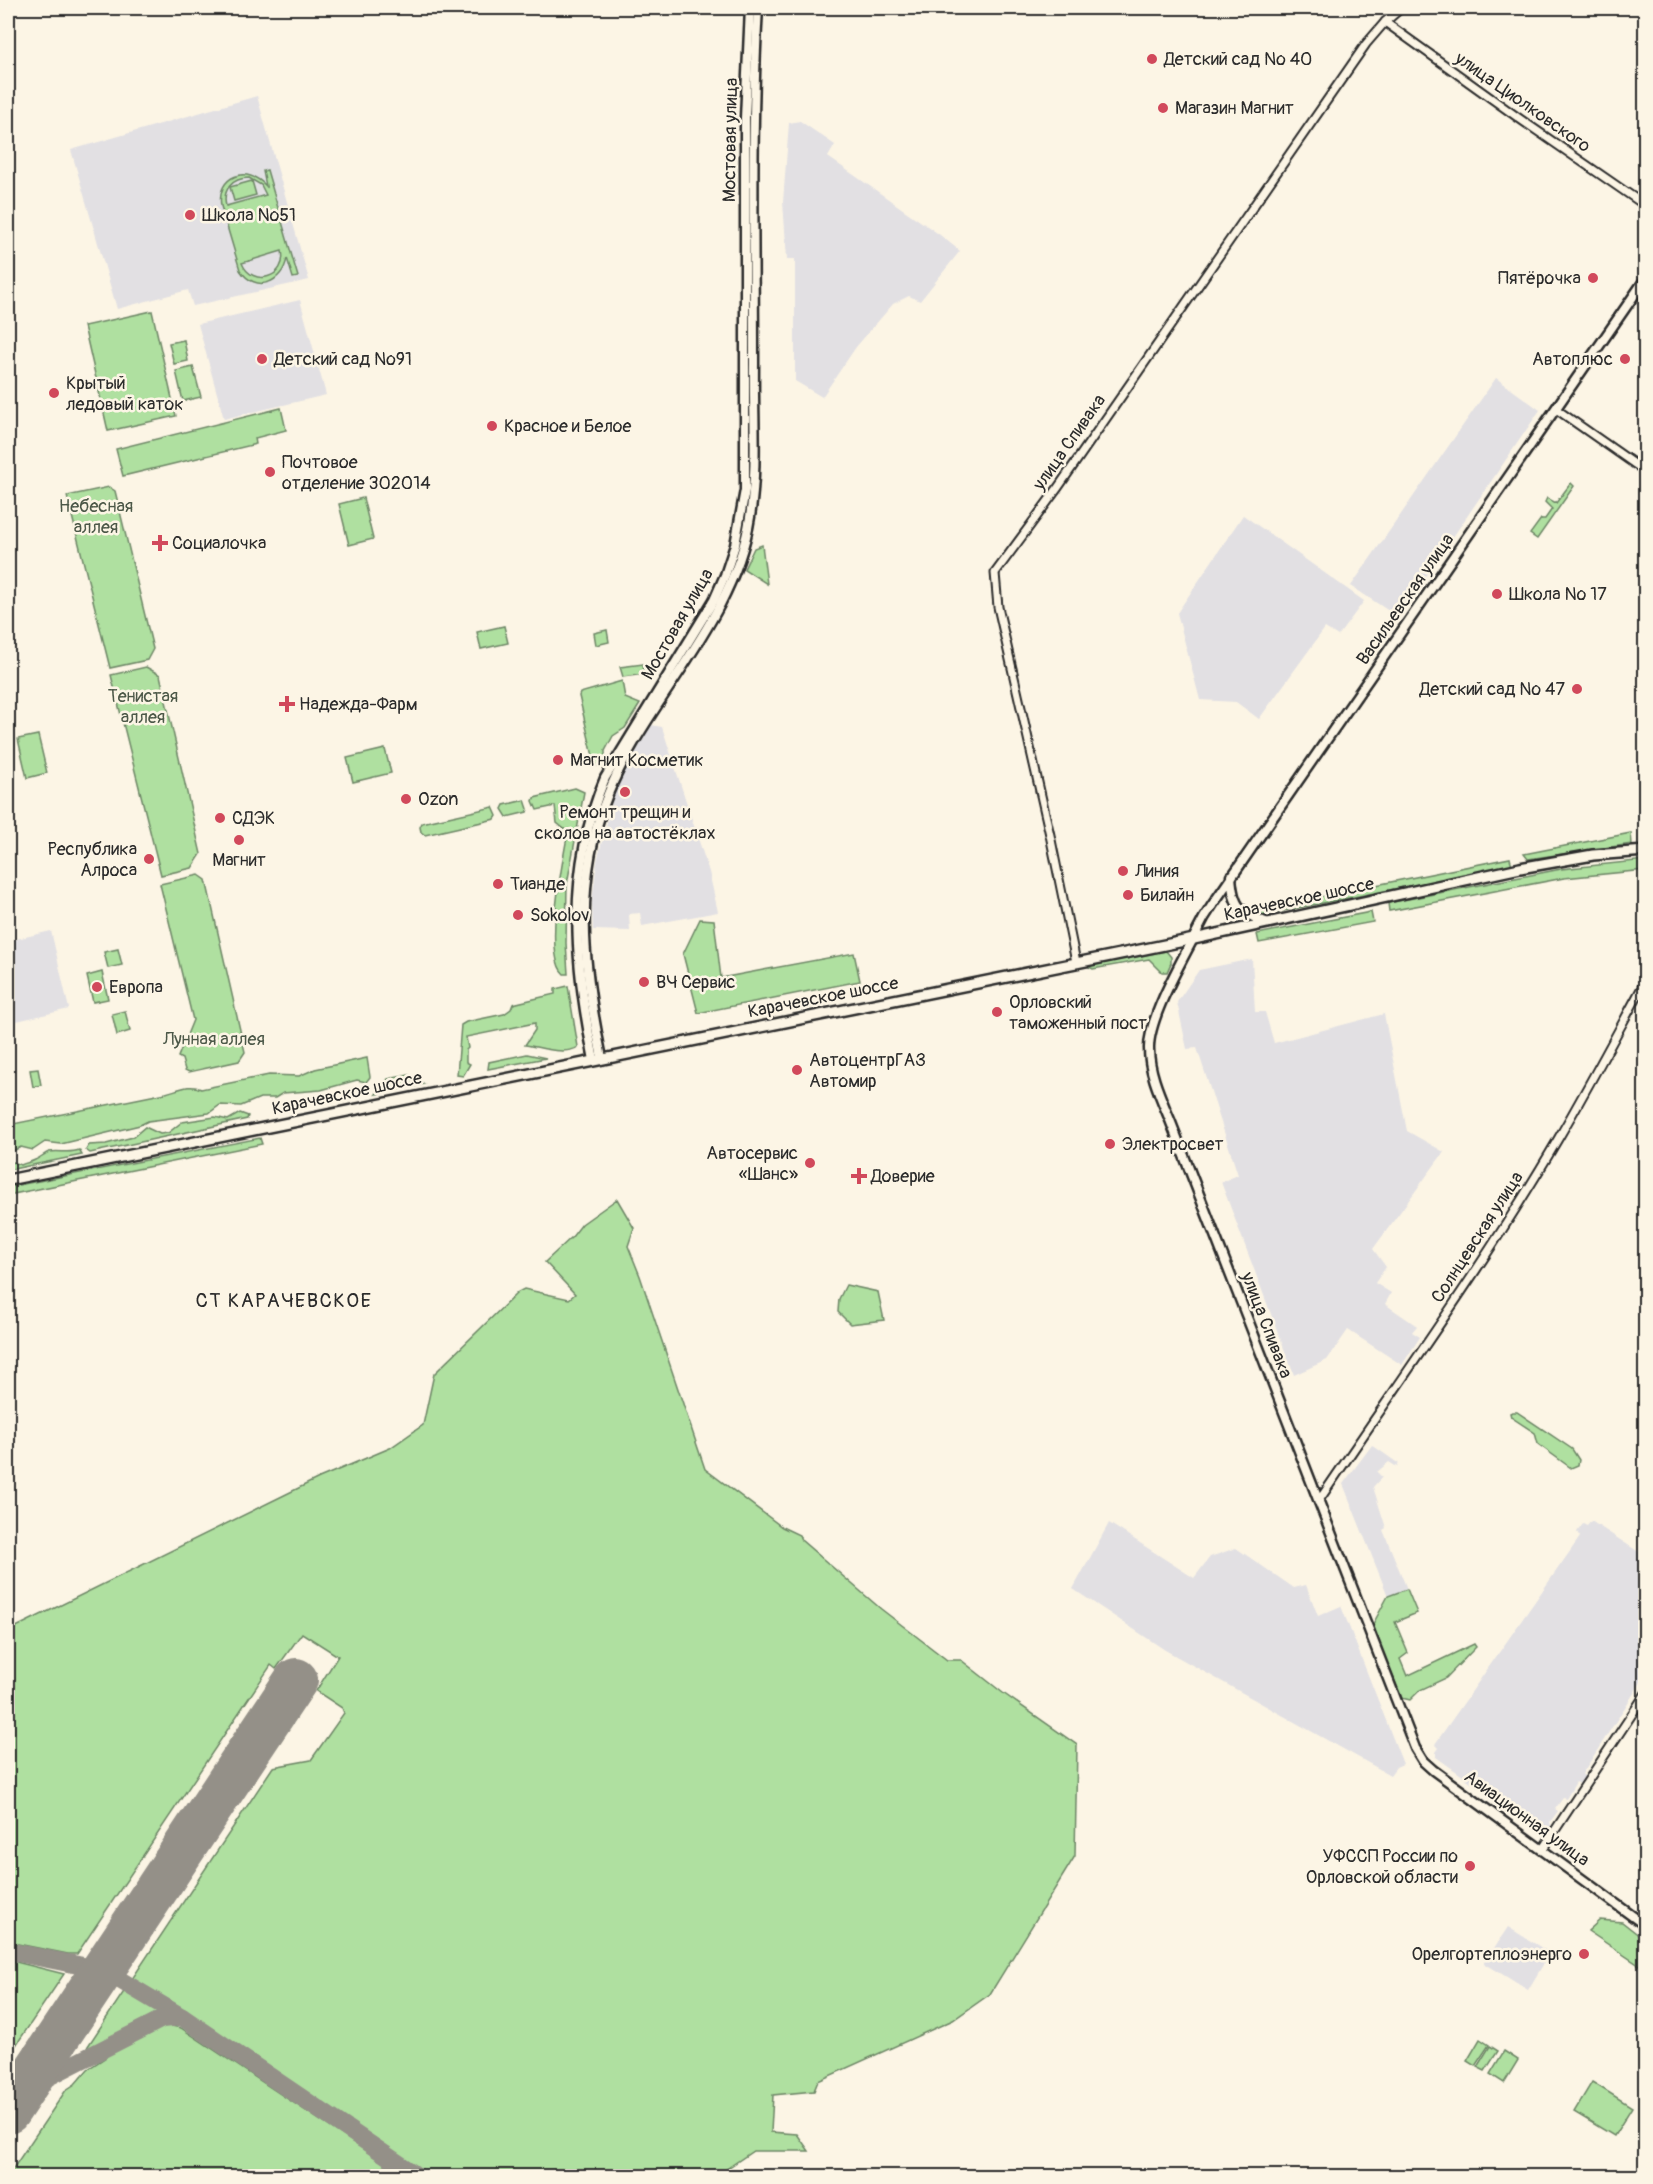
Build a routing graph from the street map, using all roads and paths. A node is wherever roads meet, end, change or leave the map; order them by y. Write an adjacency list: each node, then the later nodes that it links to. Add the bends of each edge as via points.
1 (750, 8): 15 (main road, Мостовая улица, via 745,118 743,508 735,545 714,600 605,778 594,809 580,870 576,916 580,984)
2 (758, 8): 15 (main road, Мостовая улица, via 750,518 721,604 639,734 602,812 588,872 584,920)
3 (1401, 8): 4 (street, улица Спивака)
4 (1385, 22): 5 (street, улица Циолковского); 13 (street, улица Спивака, via 995,573 998,607)
5 (1646, 206)
6 (1646, 279): 7 (main road, Васильевская улица)
7 (1556, 409): 8 (street); 10 (main road, Васильевская улица)
8 (1646, 472)
9 (1646, 851): 11 (highway, Карачевское шоссе, via 1549,863)
10 (1231, 875): 11 (main road, via 1237,905 1246,914); 12 (main road, Васильевская улица)
11 (1268, 923): 12 (highway, Карачевское шоссе)
12 (1194, 939): 13 (highway, Карачевское шоссе); 17 (main road, улица Спивака, via 1152,1025 1150,1063)
13 (1076, 962): 15 (highway, Карачевское шоссе)
14 (1646, 980): 17 (street, Солнцевская улица, via 1558,1139 1476,1270)
15 (598, 1059): 16 (highway, Карачевское шоссе)
16 (8, 1180)
17 (1318, 1502): 19 (main road, улица Спивака)
18 (1646, 1693): 20 (street)
19 (1404, 1724): 20 (main road, Авиационная улица, via 1423,1761)
20 (1542, 1850): 21 (main road, Авиационная улица)
21 (1646, 1926)

